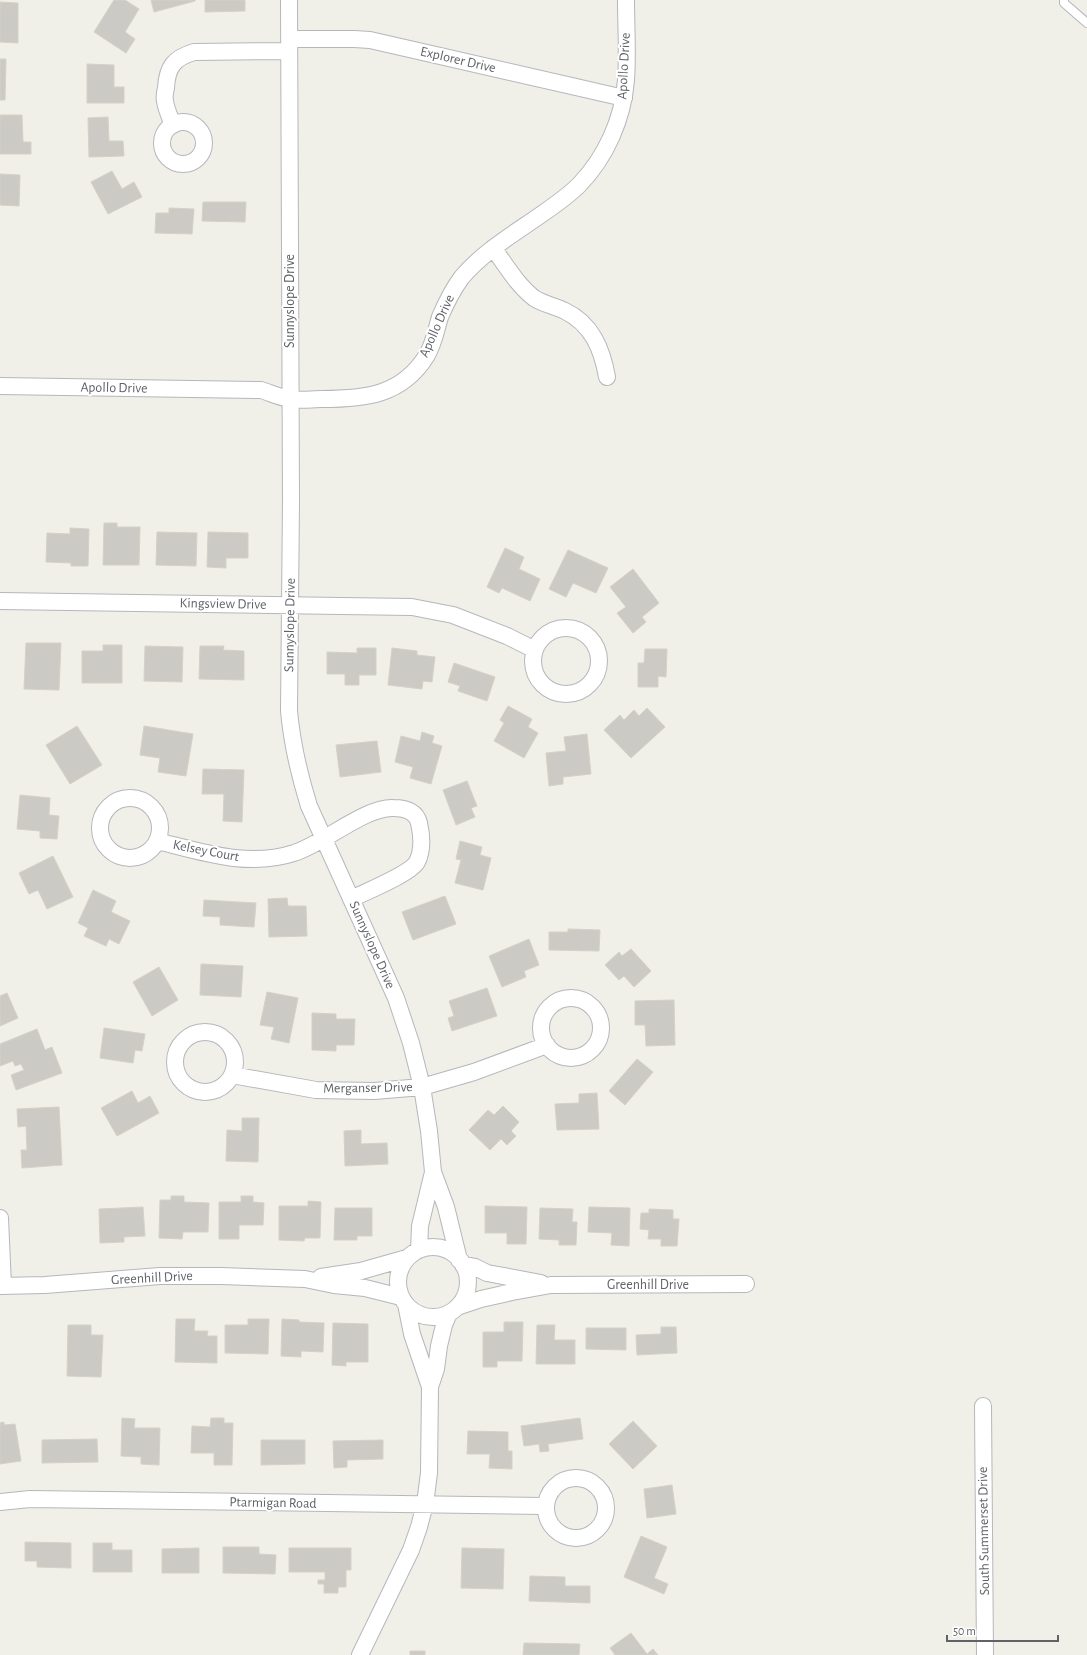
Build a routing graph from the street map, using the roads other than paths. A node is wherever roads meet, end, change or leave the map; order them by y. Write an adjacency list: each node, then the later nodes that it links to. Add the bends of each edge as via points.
1 (289, 0): 5 (street, Sunnyslope Drive)
2 (626, 0): 6 (street, Apollo Drive)
3 (1064, 0): 4 (lane, via 1064,3)
4 (1087, 23)
5 (289, 45): 6 (street, Explorer Drive, via 370,40); 7 (street, Explorer Drive, via 194,52 175,61 166,78 165,101); 11 (street, Sunnyslope Drive)
6 (624, 98): 8 (street, Apollo Drive, via 617,125 592,171 564,198)
7 (173, 125)
8 (494, 248): 9 (street, via 522,288 535,299 564,310 590,331 604,358); 11 (street, Apollo Drive, via 462,277 449,296 426,356 399,384 381,393 362,398)
9 (607, 377)
10 (0, 386): 11 (street, Apollo Drive, via 261,390)
11 (291, 400): 13 (street, Sunnyslope Drive)
12 (0, 601): 13 (street, Kingsview Drive)
13 (290, 605): 14 (street, Kingsview Drive, via 412,607 453,616 507,636); 15 (street, Sunnyslope Drive, via 289,711 292,741 303,787)
14 (535, 650): 14 (street, via 532,660 538,680 554,692 565,694 584,689 592,682 597,672 597,650 591,640 572,629 550,632 540,640)
15 (324, 839): 16 (street, Kelsey Court, via 295,853 263,860 223,857); 17 (street, Sunnyslope Drive); 17 (street, Kelsey Court, via 371,813 391,808 408,809 417,818 421,850 416,863 405,872)
16 (157, 842)
17 (351, 899): 20 (street, Sunnyslope Drive, via 396,998)
18 (546, 1045): 20 (street, Merganser Drive, via 474,1072)
19 (232, 1075): 20 (street, Merganser Drive, via 328,1090 374,1091)
20 (422, 1087): 21 (street, Sunnyslope Drive, via 430,1131)
21 (433, 1172): 23 (street, Sunnyslope Drive); 24 (street, Sunnyslope Drive, via 446,1207)
22 (0, 1218): 28 (street)
23 (413, 1254): 24 (street, via 433,1247 452,1253); 25 (street, Greenhill Drive, via 361,1271); 29 (street, via 402,1265 398,1276 398,1287)
24 (461, 1262): 27 (street, Greenhill Drive, via 487,1273); 30 (street, via 466,1274 467,1287 462,1300)
25 (305, 1279): 28 (street, Greenhill Drive, via 160,1276); 29 (street, Greenhill Drive, via 365,1288)
26 (746, 1284): 27 (street, Greenhill Drive)
27 (551, 1285): 30 (street, Greenhill Drive, via 488,1297)
28 (2, 1286)
29 (403, 1301): 30 (street, via 421,1315 430,1317); 31 (street)
30 (453, 1310): 31 (street, via 441,1339)
31 (430, 1387): 34 (street, via 429,1473)
32 (983, 1406): 37 (street, South Summerset Drive)
33 (0, 1502): 34 (street, Ptarmigan Road, via 30,1499)
34 (425, 1504): 35 (street, Ptarmigan Road); 36 (street, via 411,1550)
35 (546, 1508)
36 (360, 1655)
37 (985, 1655)

